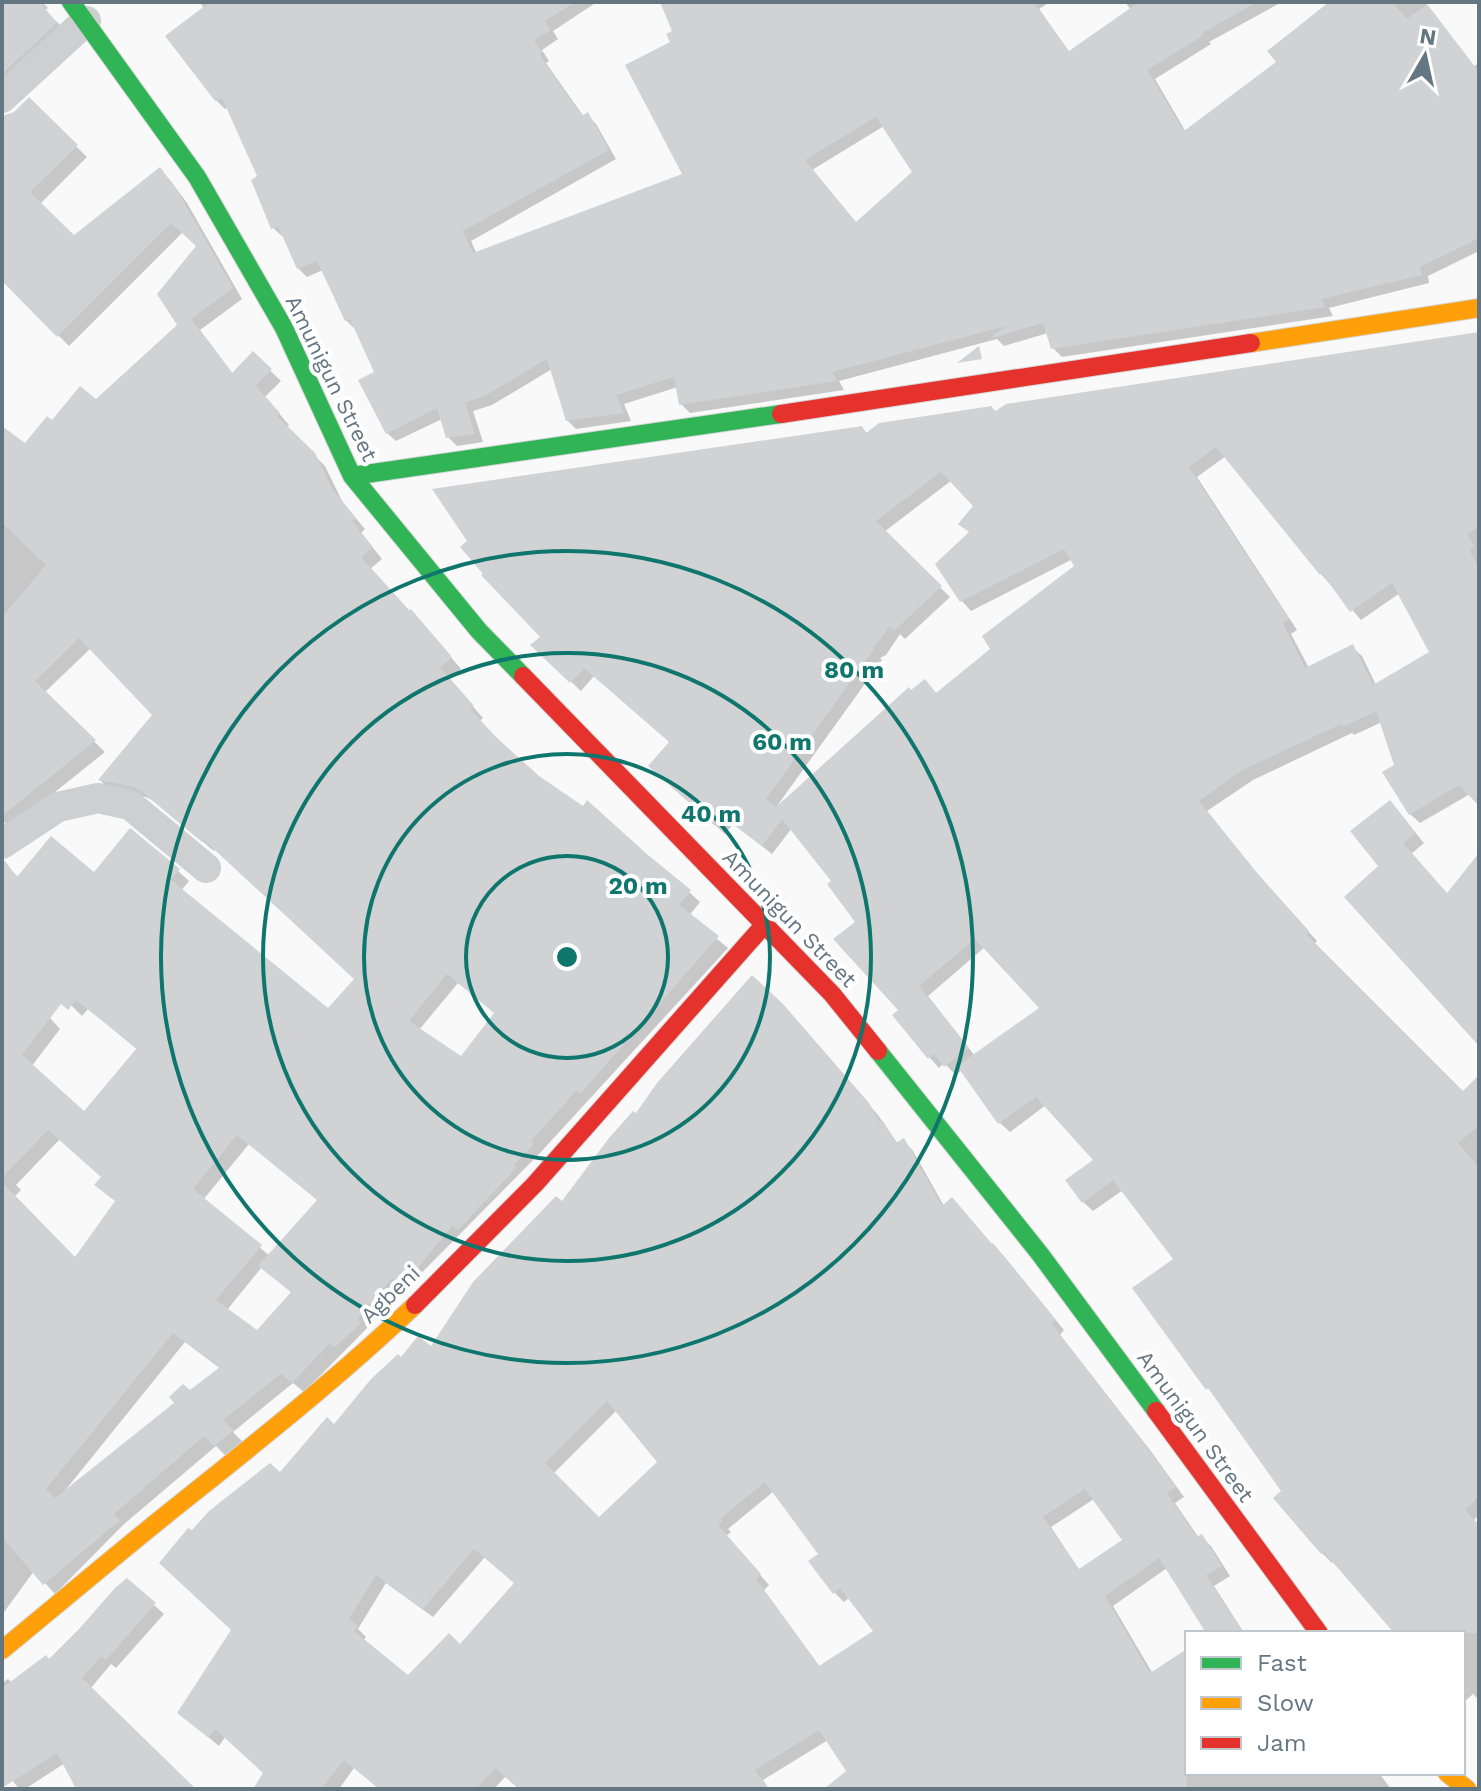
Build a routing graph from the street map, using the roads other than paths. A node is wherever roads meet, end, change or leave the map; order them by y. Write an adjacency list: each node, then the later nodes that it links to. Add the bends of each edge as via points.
1 (79, 12): 2 (street); 4 (street, Amunigun Street, via 204,189 284,328)
2 (2, 98)
3 (1479, 308): 4 (street)
4 (352, 476): 7 (street, Amunigun Street, via 479,631)
5 (2, 844): 6 (street, via 58,807 98,798 130,805)
6 (206, 868)
7 (765, 924): 8 (street, Amunigun Street, via 832,994 1040,1254); 9 (street, Agbeni, via 572,1144 388,1332)
8 (1318, 1631)
9 (2, 1650)
10 (1450, 1775): 11 (street)
11 (1467, 1789)

